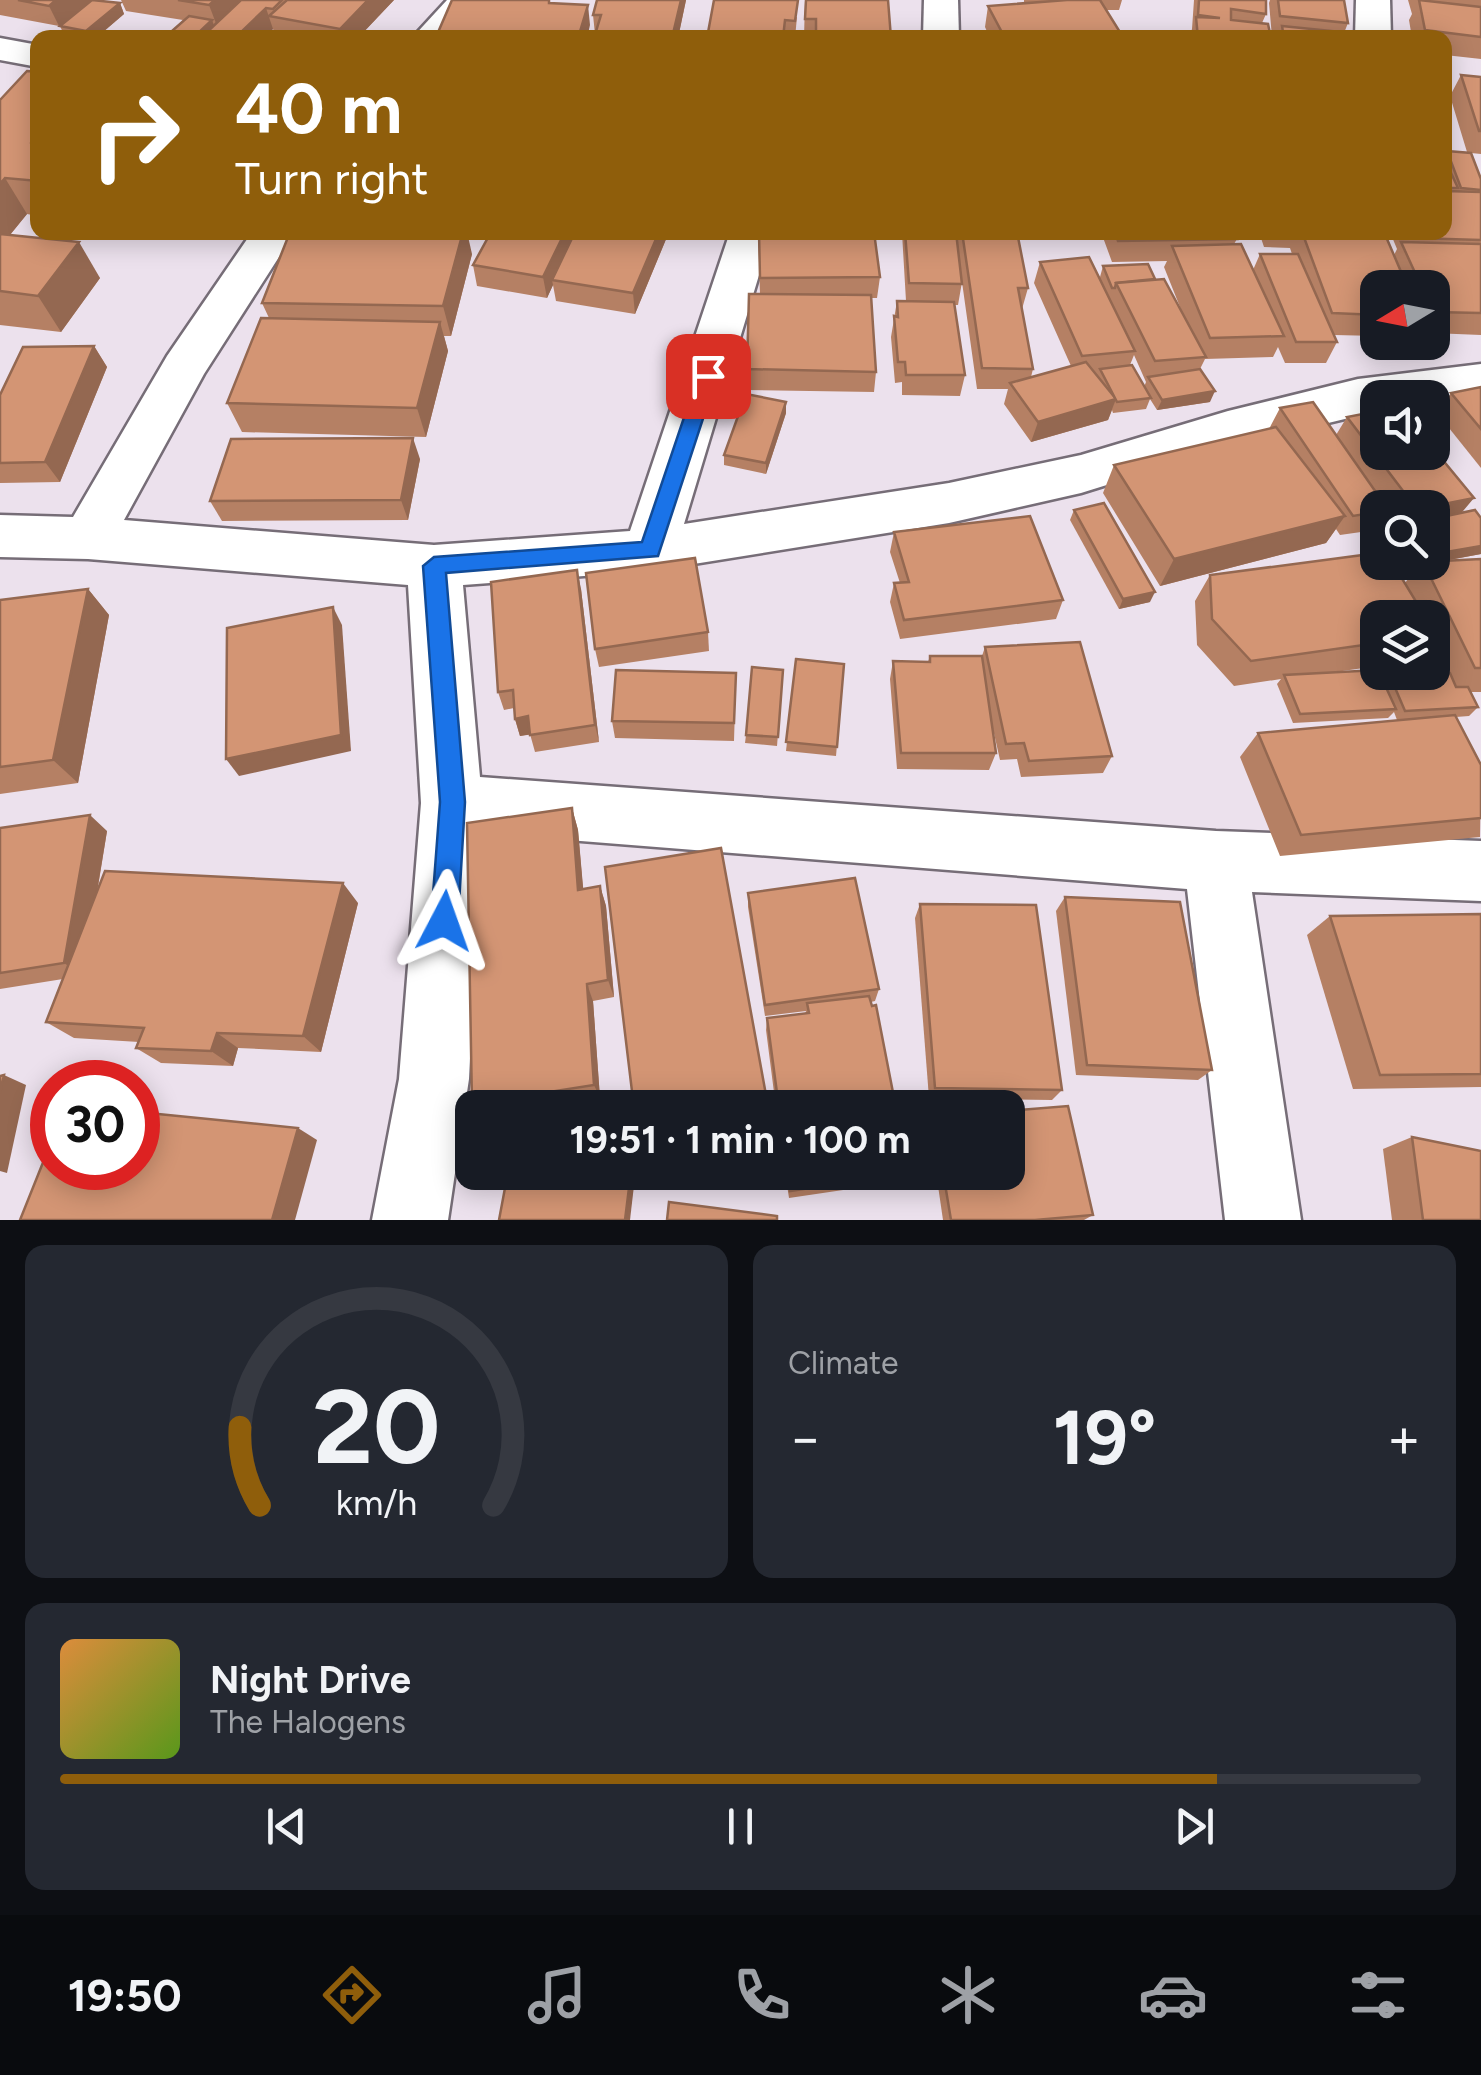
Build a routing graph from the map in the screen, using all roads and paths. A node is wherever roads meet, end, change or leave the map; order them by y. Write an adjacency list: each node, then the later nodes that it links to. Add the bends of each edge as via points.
1 (466, 0): 4 (street)
2 (941, 0): 5 (street)
3 (1373, 0): 6 (street)
4 (438, 30)
5 (941, 30)
6 (1372, 30)
7 (0, 49): 8 (street)
8 (30, 55)
9 (269, 240): 13 (street, via 184,368)
10 (748, 240): 14 (street)
11 (1481, 381): 14 (street, via 1358,396 1081,474 949,503)
12 (0, 536): 13 (street)
13 (88, 538): 15 (street)
14 (650, 550): 15 (street)
15 (434, 566): 16 (street)
16 (452, 802): 17 (street); 19 (street, via 434,1079)
17 (1216, 861): 18 (street); 20 (street)
18 (1481, 871)
19 (410, 1220)
20 (1263, 1220)

